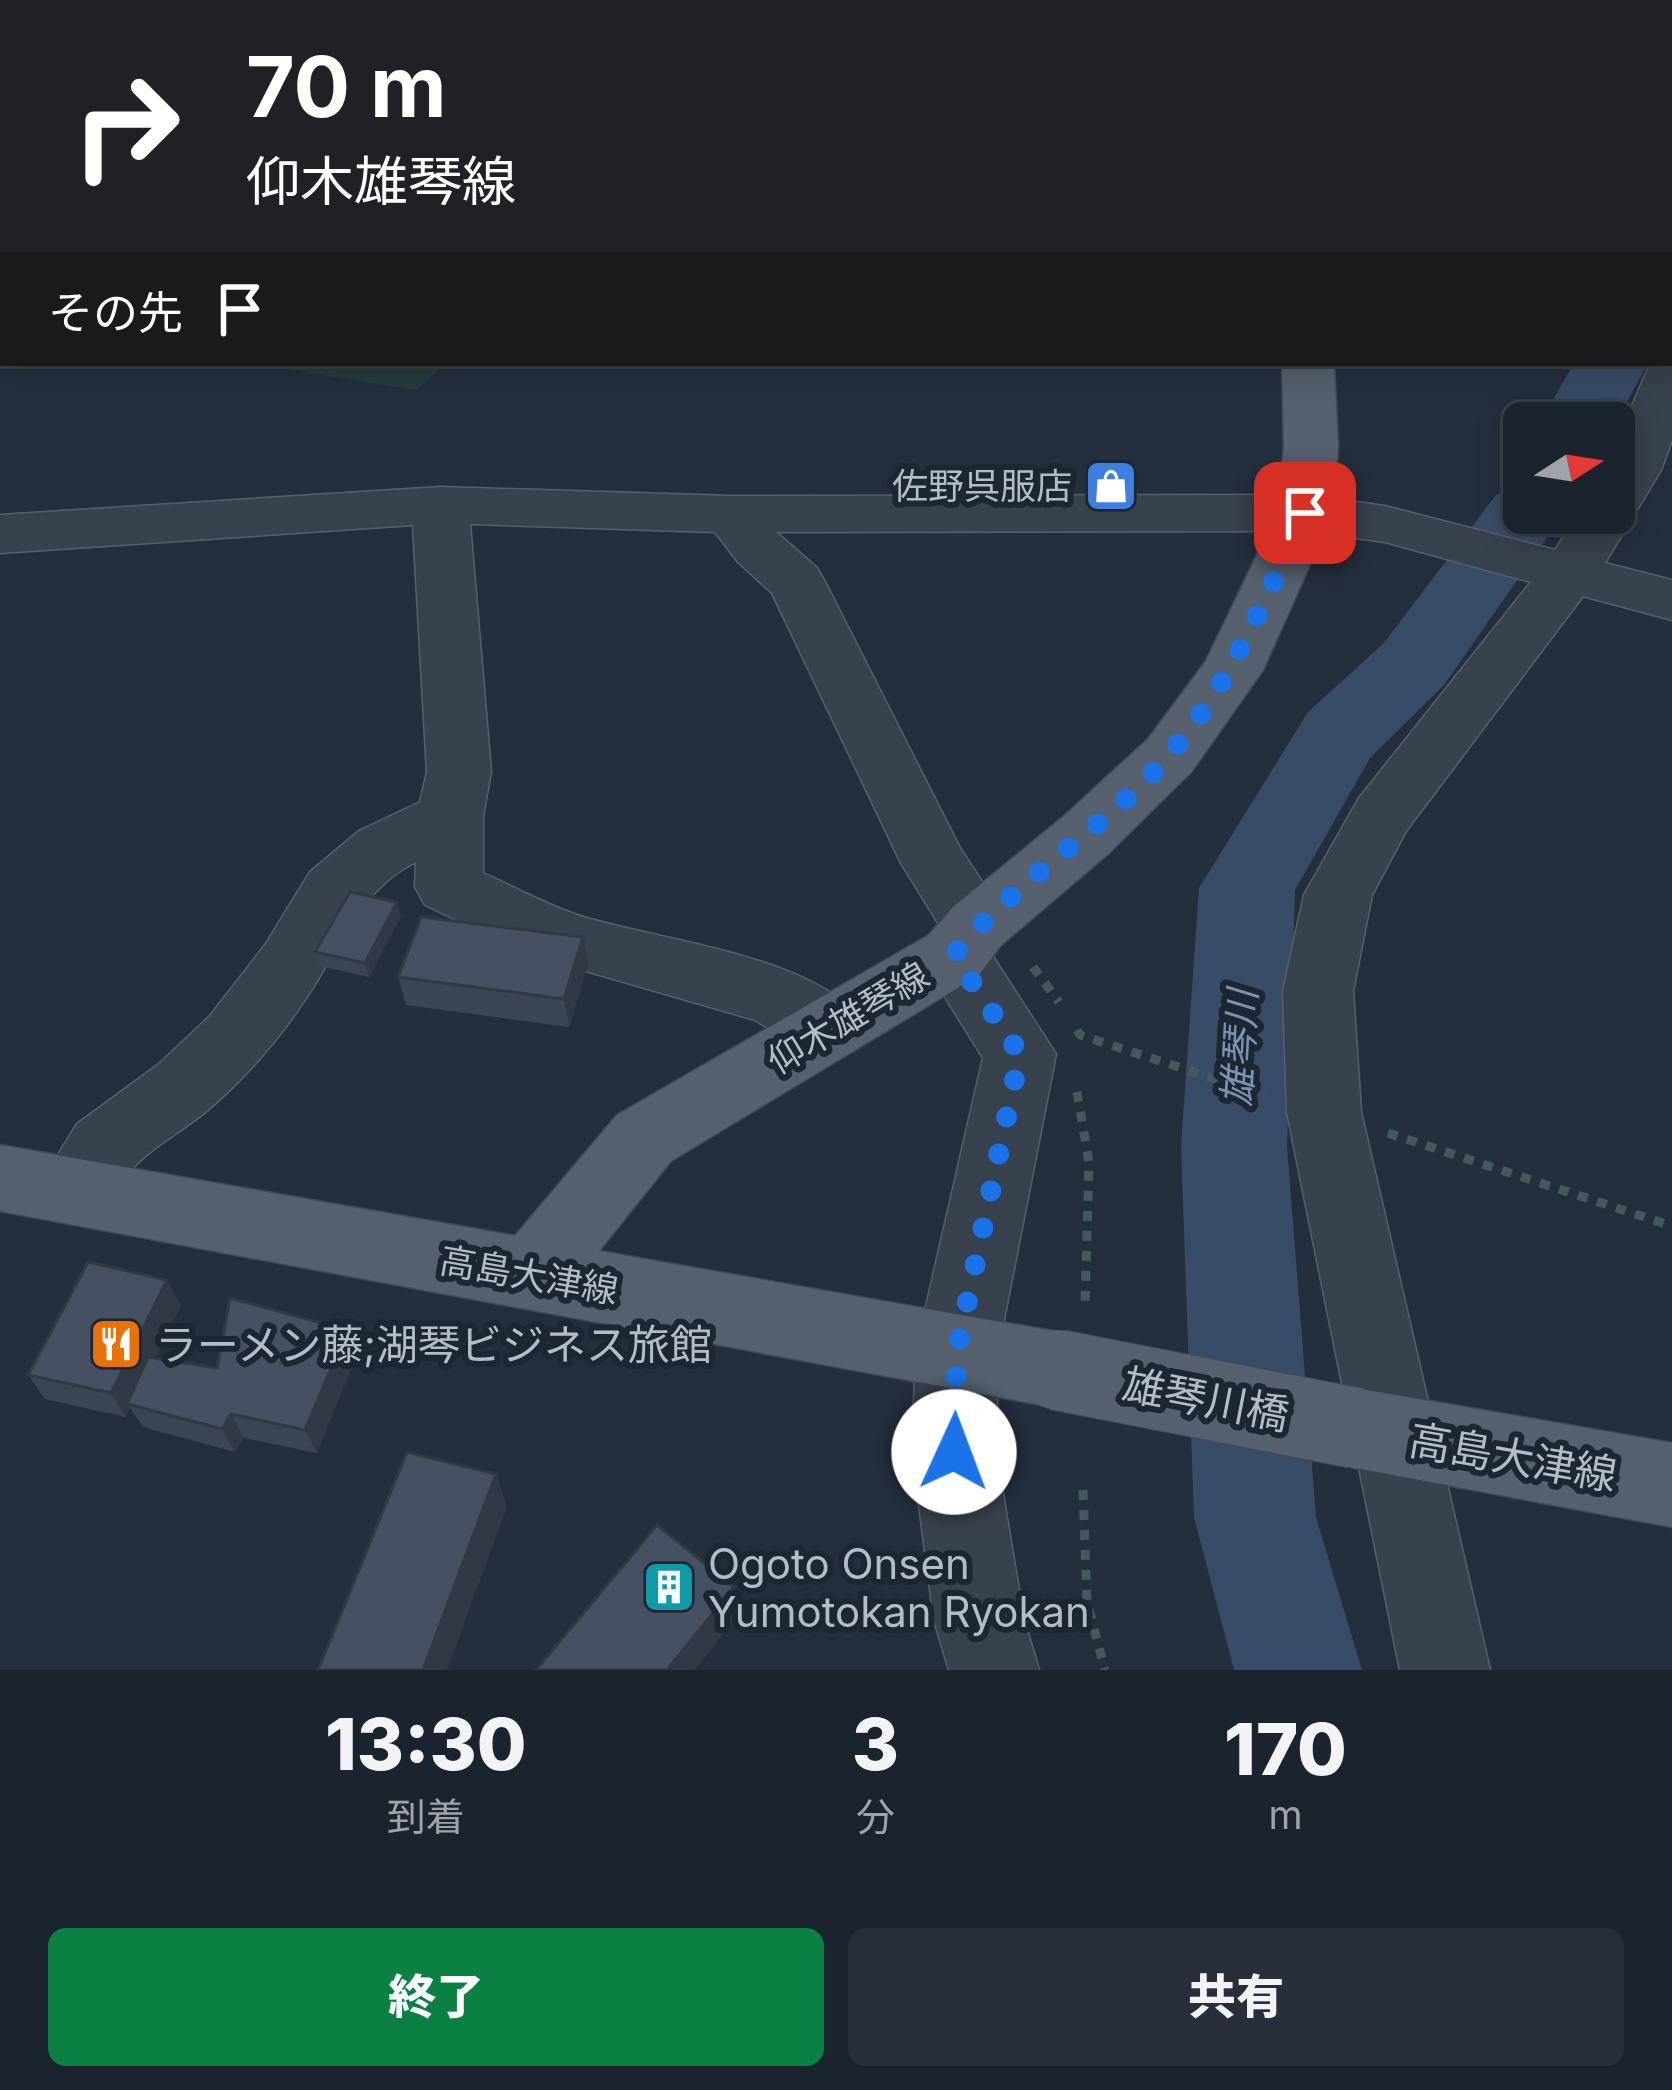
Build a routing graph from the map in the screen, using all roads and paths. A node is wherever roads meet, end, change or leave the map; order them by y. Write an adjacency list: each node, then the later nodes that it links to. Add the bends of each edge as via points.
1 (1308, 366): 5 (main road, 仰木雄琴線)
2 (1672, 373): 3 (street)
3 (1635, 467)
4 (440, 505): 6 (street); 7 (street); 11 (street, via 459,772)
5 (1305, 513): 6 (street); 9 (street, via 1385,524); 12 (main road, 仰木雄琴線, via 1232,670 1170,755)
6 (731, 514): 12 (street, via 796,582)
7 (0, 534)
8 (1590, 534): 9 (street)
9 (1561, 570): 10 (street); 14 (street, via 1382,815 1338,895 1318,991)
10 (1672, 600)
11 (450, 816): 13 (street, via 449,887 558,938 776,997); 15 (street, via 382,849 334,891 235,1037 185,1086 104,1148)
12 (985, 948): 13 (main road, 仰木雄琴線); 14 (path, via 1038,969 1081,1036); 18 (street, via 1020,1054)
13 (830, 1029): 17 (main road, 仰木雄琴線, via 644,1138)
14 (1313, 1109): 16 (path); 20 (street)
15 (19, 1183): 17 (main road, 高島大津線)
16 (1672, 1226)
17 (530, 1276): 18 (main road, 高島大津線)
18 (957, 1350): 19 (main road, 高島大津線); 23 (street, via 954,1452)
19 (1058, 1370): 20 (main road, 雄琴川橋, bridge)
20 (1374, 1432): 21 (main road, 高島大津線); 25 (street)
21 (1672, 1485)
22 (1083, 1490): 24 (path, via 1087,1602)
23 (972, 1654)
24 (1105, 1670)
25 (1445, 1670)

